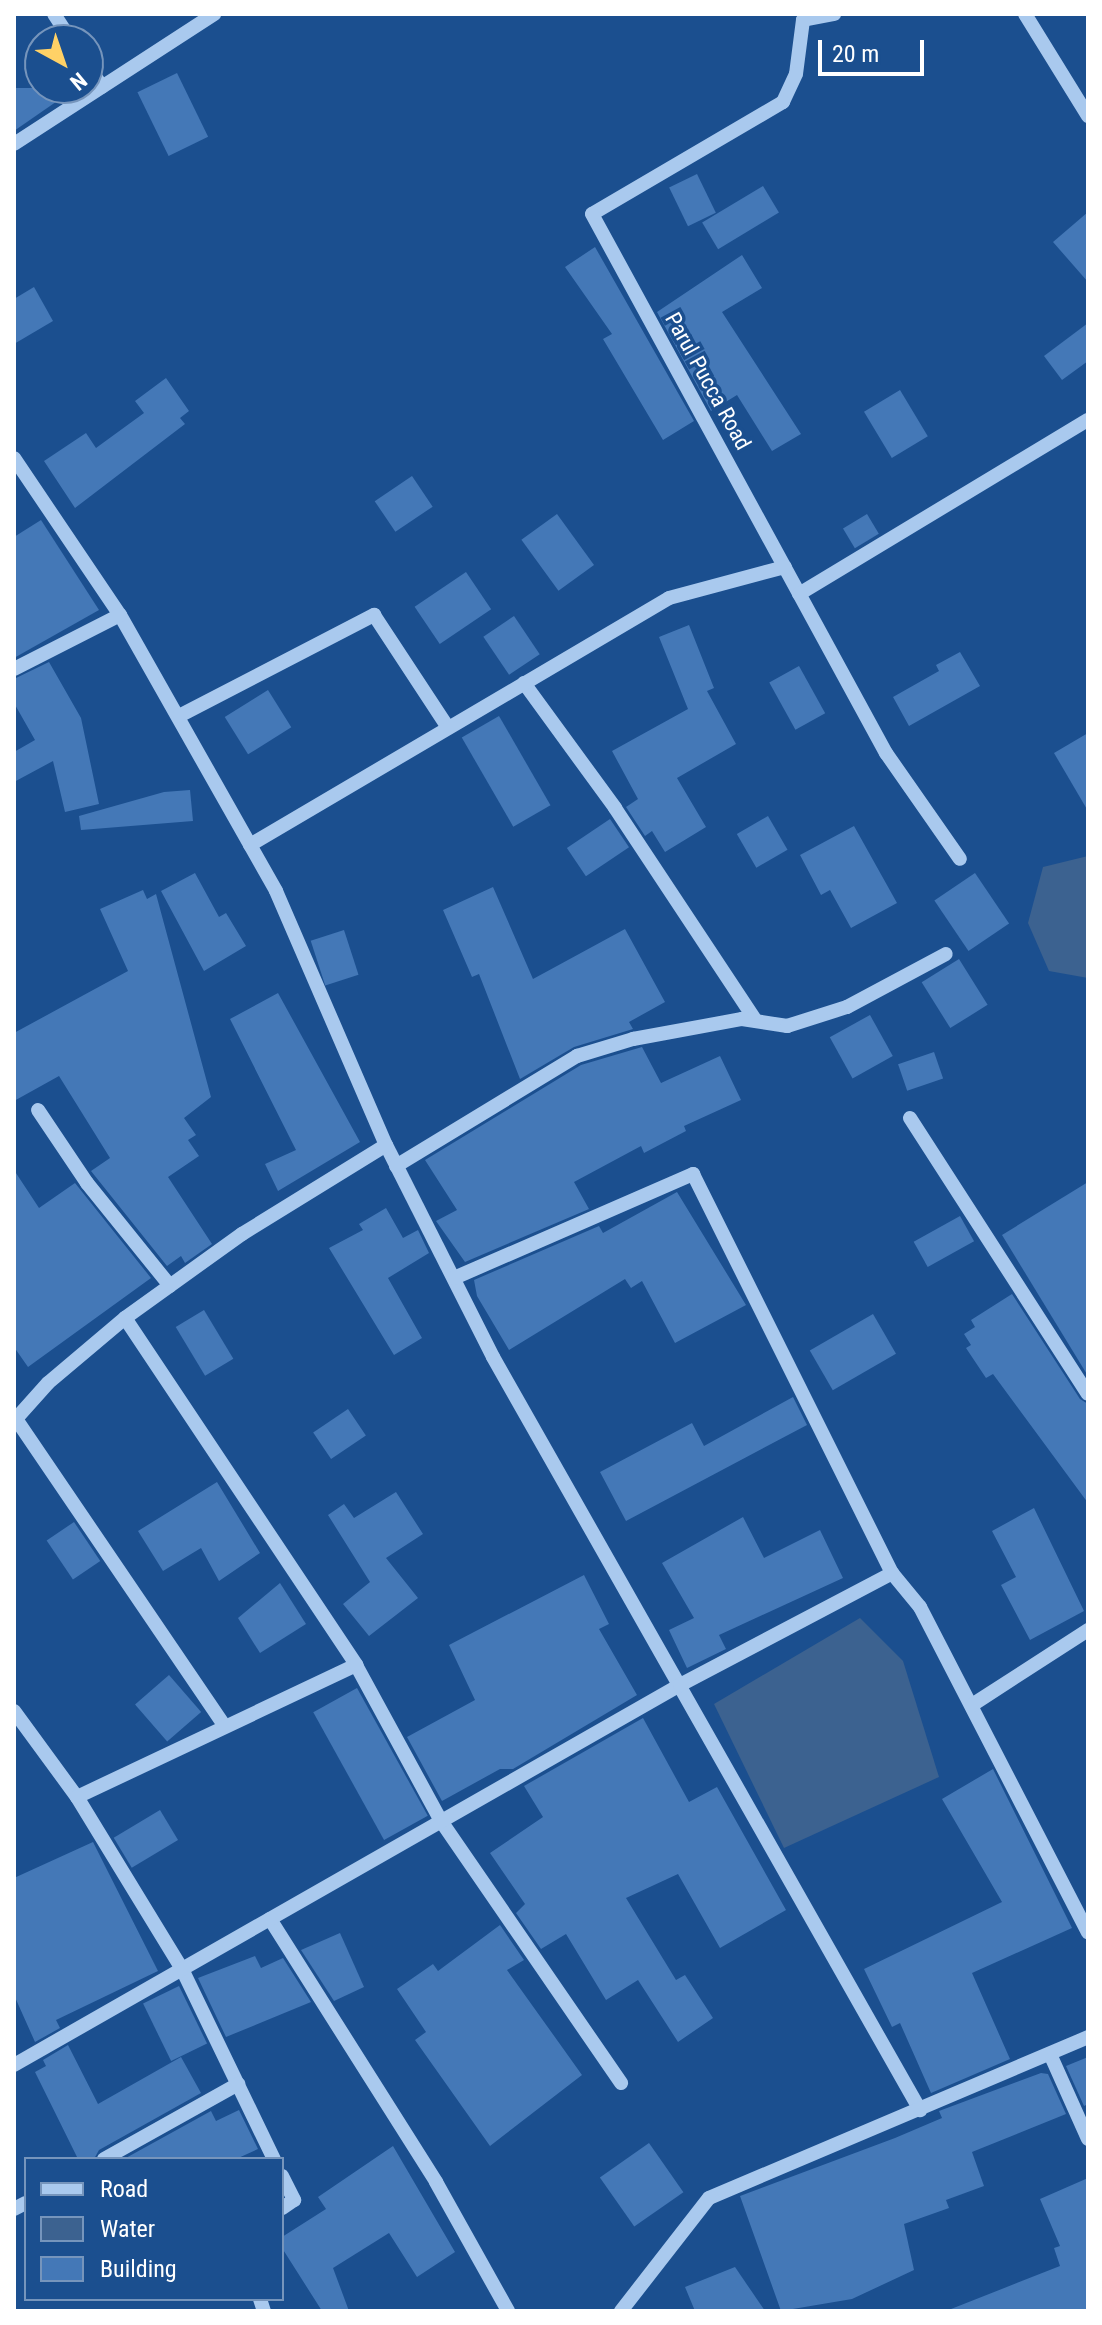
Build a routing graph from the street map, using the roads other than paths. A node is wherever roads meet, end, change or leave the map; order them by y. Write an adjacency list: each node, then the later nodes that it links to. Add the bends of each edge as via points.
1 (214, 14): 5 (street)
2 (834, 14): 4 (street, Parul Pucca Road)
3 (1025, 14): 7 (street)
4 (801, 17): 11 (street, Parul Pucca Road, via 796,74 783,102 592,214)
5 (104, 86)
6 (76, 104): 8 (street)
7 (1088, 116)
8 (14, 144)
9 (1086, 426): 12 (street)
10 (14, 458): 13 (street)
11 (785, 567): 12 (street, Parul Pucca Road); 15 (street, via 669,598)
12 (799, 594): 19 (street, Parul Pucca Road, via 886,753)
13 (120, 615): 14 (street); 16 (street)
14 (14, 669)
15 (524, 683): 17 (street); 21 (street, via 615,808)
16 (179, 716): 17 (street, via 374,615); 18 (street)
17 (447, 726): 18 (street)
18 (250, 845): 24 (street, via 276,891)
19 (960, 859)
20 (946, 954): 21 (street, via 847,1007 787,1026)
21 (756, 1021): 25 (street, via 742,1019 633,1039 577,1056)
22 (38, 1110): 27 (street, via 87,1183)
23 (910, 1118): 29 (street)
24 (386, 1145): 25 (street); 27 (street, via 242,1234)
25 (396, 1166): 26 (street)
26 (454, 1278): 31 (street, via 693,1174); 34 (street)
27 (170, 1286): 28 (street)
28 (125, 1318): 30 (street, via 48,1383); 33 (street)
29 (1088, 1394)
30 (15, 1420): 37 (street)
31 (892, 1573): 34 (street); 35 (street, via 920,1607)
32 (1088, 1630): 35 (street)
33 (356, 1665): 37 (street); 39 (street)
34 (680, 1685): 39 (street); 48 (street)
35 (972, 1705): 41 (street)
36 (14, 1711): 38 (street)
37 (225, 1726): 38 (street)
38 (77, 1797): 42 (street)
39 (441, 1821): 40 (street); 46 (street)
40 (270, 1919): 42 (street); 54 (street, via 436,2182)
41 (1088, 1932)
42 (182, 1969): 45 (street); 47 (street)
43 (1088, 2037): 44 (street)
44 (1050, 2054): 48 (street); 49 (street)
45 (14, 2065)
46 (621, 2083)
47 (238, 2084): 50 (street); 51 (street)
48 (920, 2110): 55 (street, via 709,2198)
49 (1088, 2139)
50 (108, 2157)
51 (273, 2157)
52 (284, 2180): 53 (street, via 294,2200)
53 (284, 2207)
54 (508, 2311)
55 (621, 2311)

